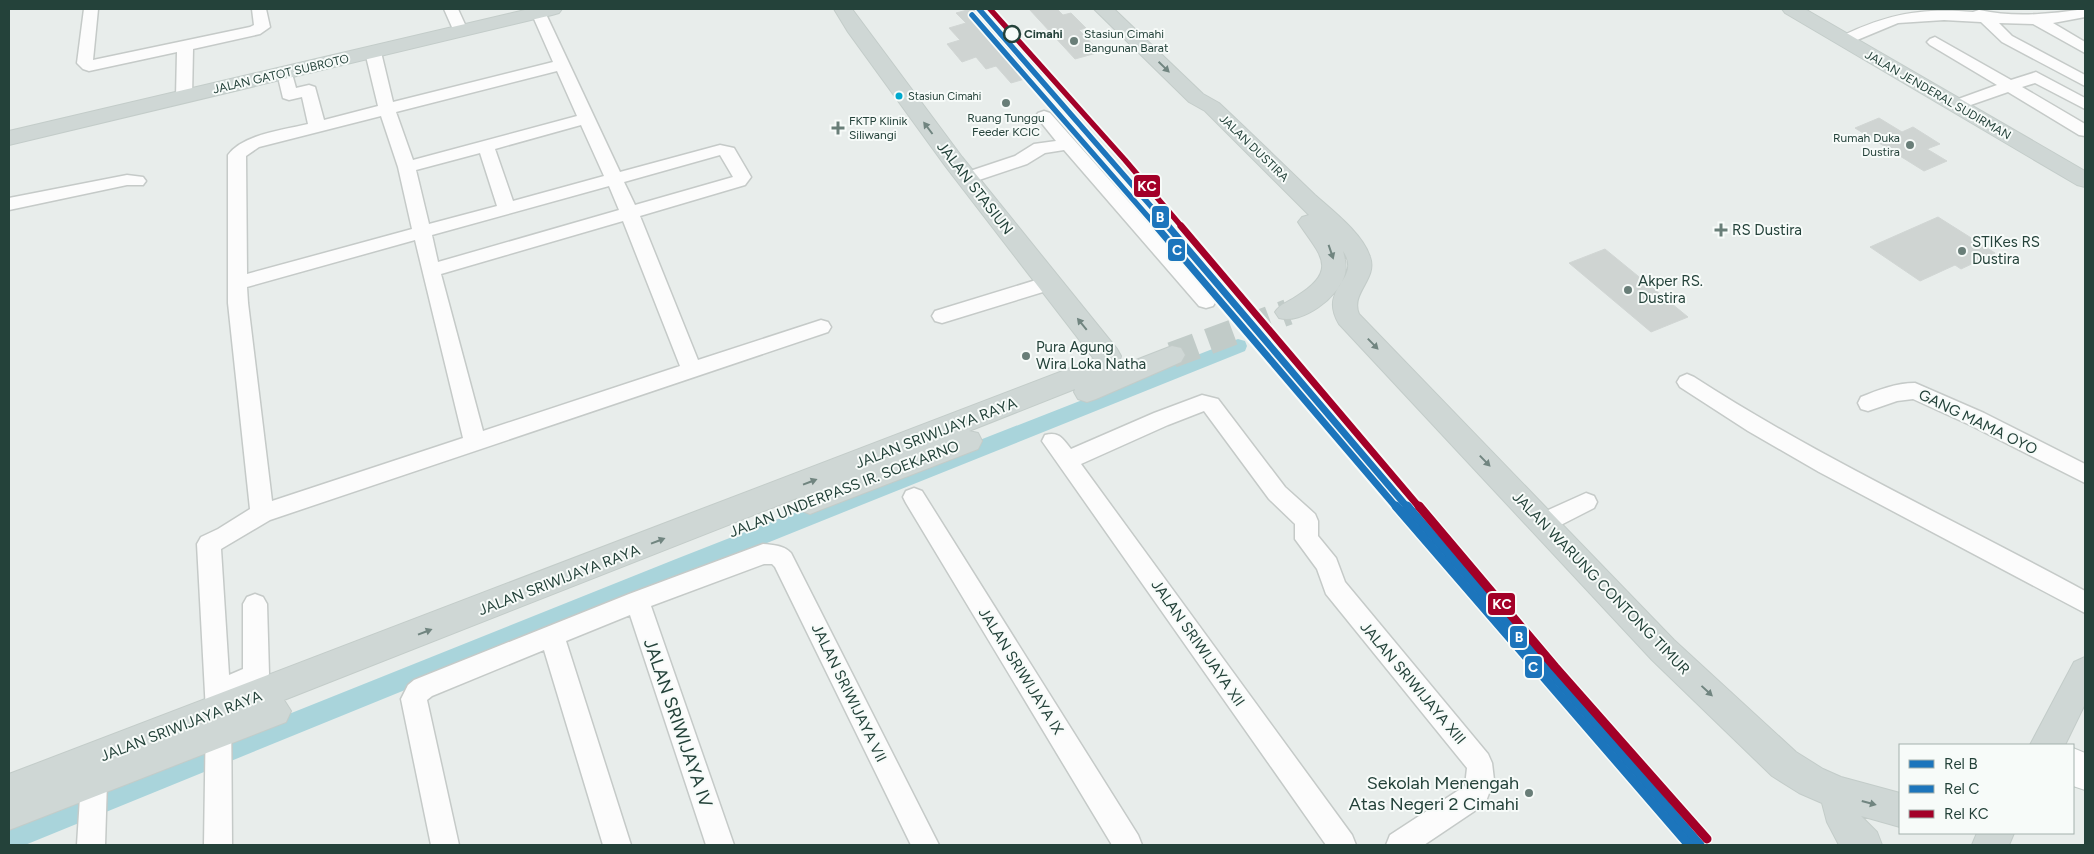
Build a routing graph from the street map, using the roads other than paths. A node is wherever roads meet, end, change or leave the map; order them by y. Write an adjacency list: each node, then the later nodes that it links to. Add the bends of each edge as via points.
1 (90, 9): 15 (street, via 86,66)
2 (259, 9): 15 (street, via 260,29)
3 (451, 9): 12 (street)
4 (844, 9): 36 (main road, JALAN STASIUN, one-way to 4, via 854,28)
5 (1103, 9): 23 (main road, JALAN DUSTIRA, one-way to 23)
6 (1792, 9): 13 (main road, JALAN JENDERAL SUDIRMAN)
7 (1970, 9): 11 (street)
8 (545, 10): 12 (main road, JALAN GATOT SUBROTO); 18 (street)
9 (2085, 13): 10 (street, via 2070,18)
10 (2023, 15): 11 (street); 16 (street)
11 (1985, 17): 13 (street, via 1900,18); 20 (street, via 2003,36)
12 (460, 31): 17 (main road, JALAN GATOT SUBROTO)
13 (1845, 40): 25 (main road, JALAN JENDERAL SUDIRMAN)
14 (1935, 42): 21 (street)
15 (186, 46): 22 (street)
16 (2085, 48)
17 (373, 52): 19 (main road, JALAN GATOT SUBROTO); 26 (street)
18 (560, 65): 26 (street); 28 (street)
19 (285, 73): 22 (main road, JALAN GATOT SUBROTO); 29 (street, via 289,95 309,90)
20 (2085, 81)
21 (2010, 87): 24 (street, via 2036,77); 25 (street); 30 (street)
22 (184, 97): 31 (main road, JALAN GATOT SUBROTO)
23 (1196, 98): 47 (main road, JALAN DUSTIRA, via 1212,107 1353,247 1360,267 1356,282); 48 (main road, one-way to 48, via 1201,110 1328,244 1334,258 1333,277 1308,303)
24 (2082, 98)
25 (1956, 105): 37 (main road, JALAN JENDERAL SUDIRMAN)
26 (387, 110): 29 (street); 34 (street)
27 (1044, 116): 32 (street)
28 (586, 119): 33 (street); 35 (street)
29 (317, 126): 44 (street, via 253,143 236,155)
30 (2085, 131)
31 (9, 138)
32 (1069, 144): 36 (street, via 1040,148 1021,160); 46 (street)
33 (486, 146): 34 (street); 40 (street)
34 (406, 167): 42 (street)
35 (614, 178): 40 (street); 41 (street); 41 (street, via 720,150 728,152 742,177 739,181)
36 (967, 178): 45 (main road, JALAN STASIUN)
37 (2085, 180)
38 (137, 181): 39 (street, via 127,180)
39 (9, 204)
40 (507, 209): 42 (street)
41 (629, 212): 43 (street); 53 (street)
42 (422, 234): 43 (street); 44 (street)
43 (431, 271): 56 (street)
44 (237, 283): 60 (street)
45 (1049, 283): 49 (street); 52 (main road, JALAN STASIUN, one-way to 45, via 1108,356)
46 (1206, 300)
47 (1342, 306): 61 (main road, JALAN WARUNG CONTONG TIMUR, one-way to 61, via 1348,318)
48 (1288, 312)
49 (942, 316)
50 (821, 327): 53 (street)
51 (1172, 355): 63 (main road, JALAN UNDERPASS IR. SOEKARNO, via 906,466)
52 (1107, 364): 68 (main road, JALAN SRIWIJAYA RAYA, one-way to 52)
53 (692, 370): 56 (street)
54 (1687, 382): 64 (street, via 1764,431 1918,516)
55 (1868, 403): 57 (street, GANG MAMA OYO, via 1907,390 1915,391)
56 (475, 441): 60 (street)
57 (2085, 474)
58 (914, 497): 83 (street, JALAN SRIWIJAYA IX)
59 (1586, 502): 61 (street)
60 (262, 513): 68 (street, via 209,544)
61 (1543, 523): 74 (main road, JALAN WARUNG CONTONG TIMUR, one-way to 74, via 1663,650 1784,764)
62 (1331, 582): 84 (street, JALAN SRIWIJAYA XII, via 1328,565 1306,539 1307,521 1277,493 1211,405 1202,403 1060,451); 85 (street, JALAN SRIWIJAYA XIII, via 1480,764 1482,776 1475,795)
63 (630, 588): 66 (street); 68 (main road, JALAN SRIWIJAYA RAYA); 81 (street, JALAN SRIWIJAYA IV); 82 (street, JALAN SRIWIJAYA VII, via 763,554 778,555)
64 (2085, 602)
65 (255, 604): 68 (street, via 256,674)
66 (552, 635): 79 (street, via 417,693 414,699); 80 (street)
67 (2085, 672): 69 (main road)
68 (219, 719): 72 (main road, JALAN SRIWIJAYA RAYA); 78 (street)
69 (2048, 744)
70 (2074, 765): 71 (main road)
71 (2085, 774)
72 (94, 778): 73 (main road, JALAN SRIWIJAYA RAYA); 76 (main road, JALAN SRIWIJAYA RAYA); 77 (street)
73 (9, 792)
74 (1838, 793): 75 (main road, JALAN WARUNG CONTONG TIMUR, one-way to 75); 86 (main road, via 1844,824)
75 (1899, 810)
76 (9, 814)
77 (91, 836)
78 (218, 845)
79 (445, 845)
80 (617, 845)
81 (720, 845)
82 (925, 845)
83 (1128, 845)
84 (1342, 845)
85 (1400, 845)
86 (1864, 845)

